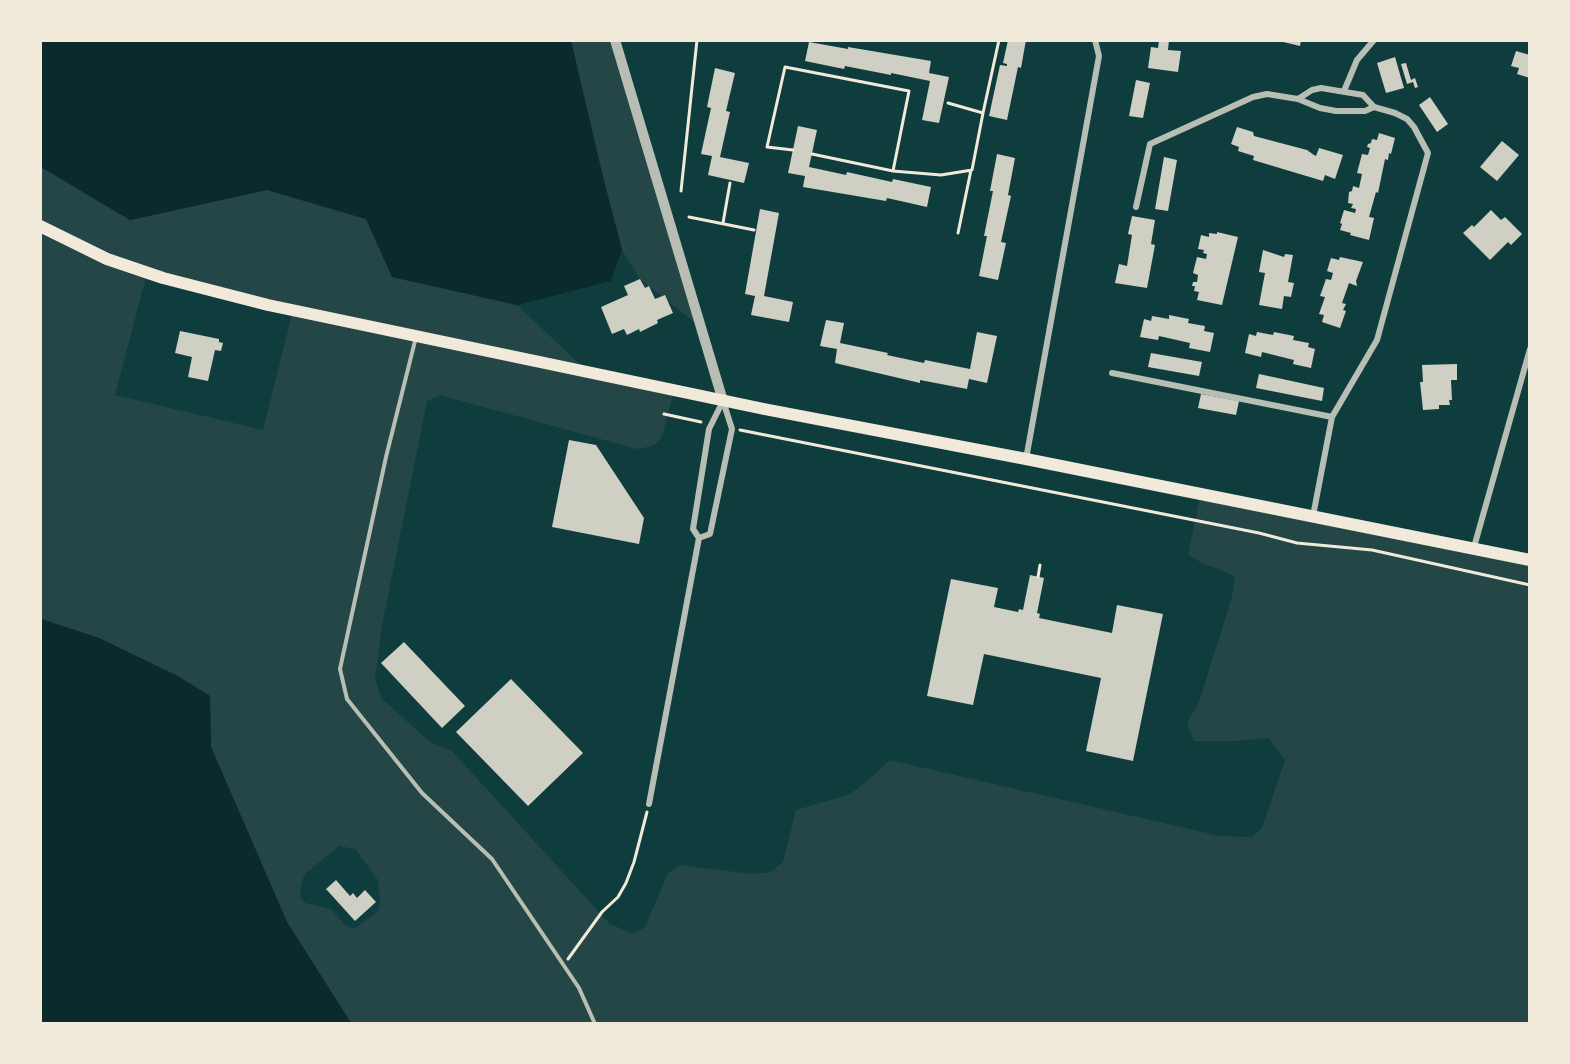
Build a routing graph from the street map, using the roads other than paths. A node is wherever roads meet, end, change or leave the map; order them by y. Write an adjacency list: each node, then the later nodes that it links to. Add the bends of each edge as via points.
1 (615, 40): 12 (street)
2 (1095, 40): 14 (street, via 1099,56)
3 (1374, 40): 4 (street, via 1357,60)
4 (1344, 91): 5 (street, via 1322,88); 6 (street, via 1363,95)
5 (1298, 99): 6 (street, via 1336,111 1365,111); 7 (street, via 1267,94 1253,97 1150,144)
6 (1374, 107): 13 (street, via 1407,119 1428,153 1377,340)
7 (1136, 207)
8 (40, 226): 9 (main road, via 106,259 163,278)
9 (416, 336): 12 (main road); 20 (lane, via 340,669 346,699 422,793 492,859 579,988)
10 (1530, 349): 17 (street)
11 (1112, 372): 13 (street)
12 (723, 400): 14 (main road); 16 (street, via 709,429 693,529); 16 (street, via 732,429 710,534)
13 (1332, 417): 15 (street)
14 (1026, 459): 15 (main road)
15 (1313, 516): 17 (main road)
16 (699, 538): 19 (street)
17 (1474, 548): 18 (main road)
18 (1530, 560)
19 (649, 804)
20 (595, 1023)

